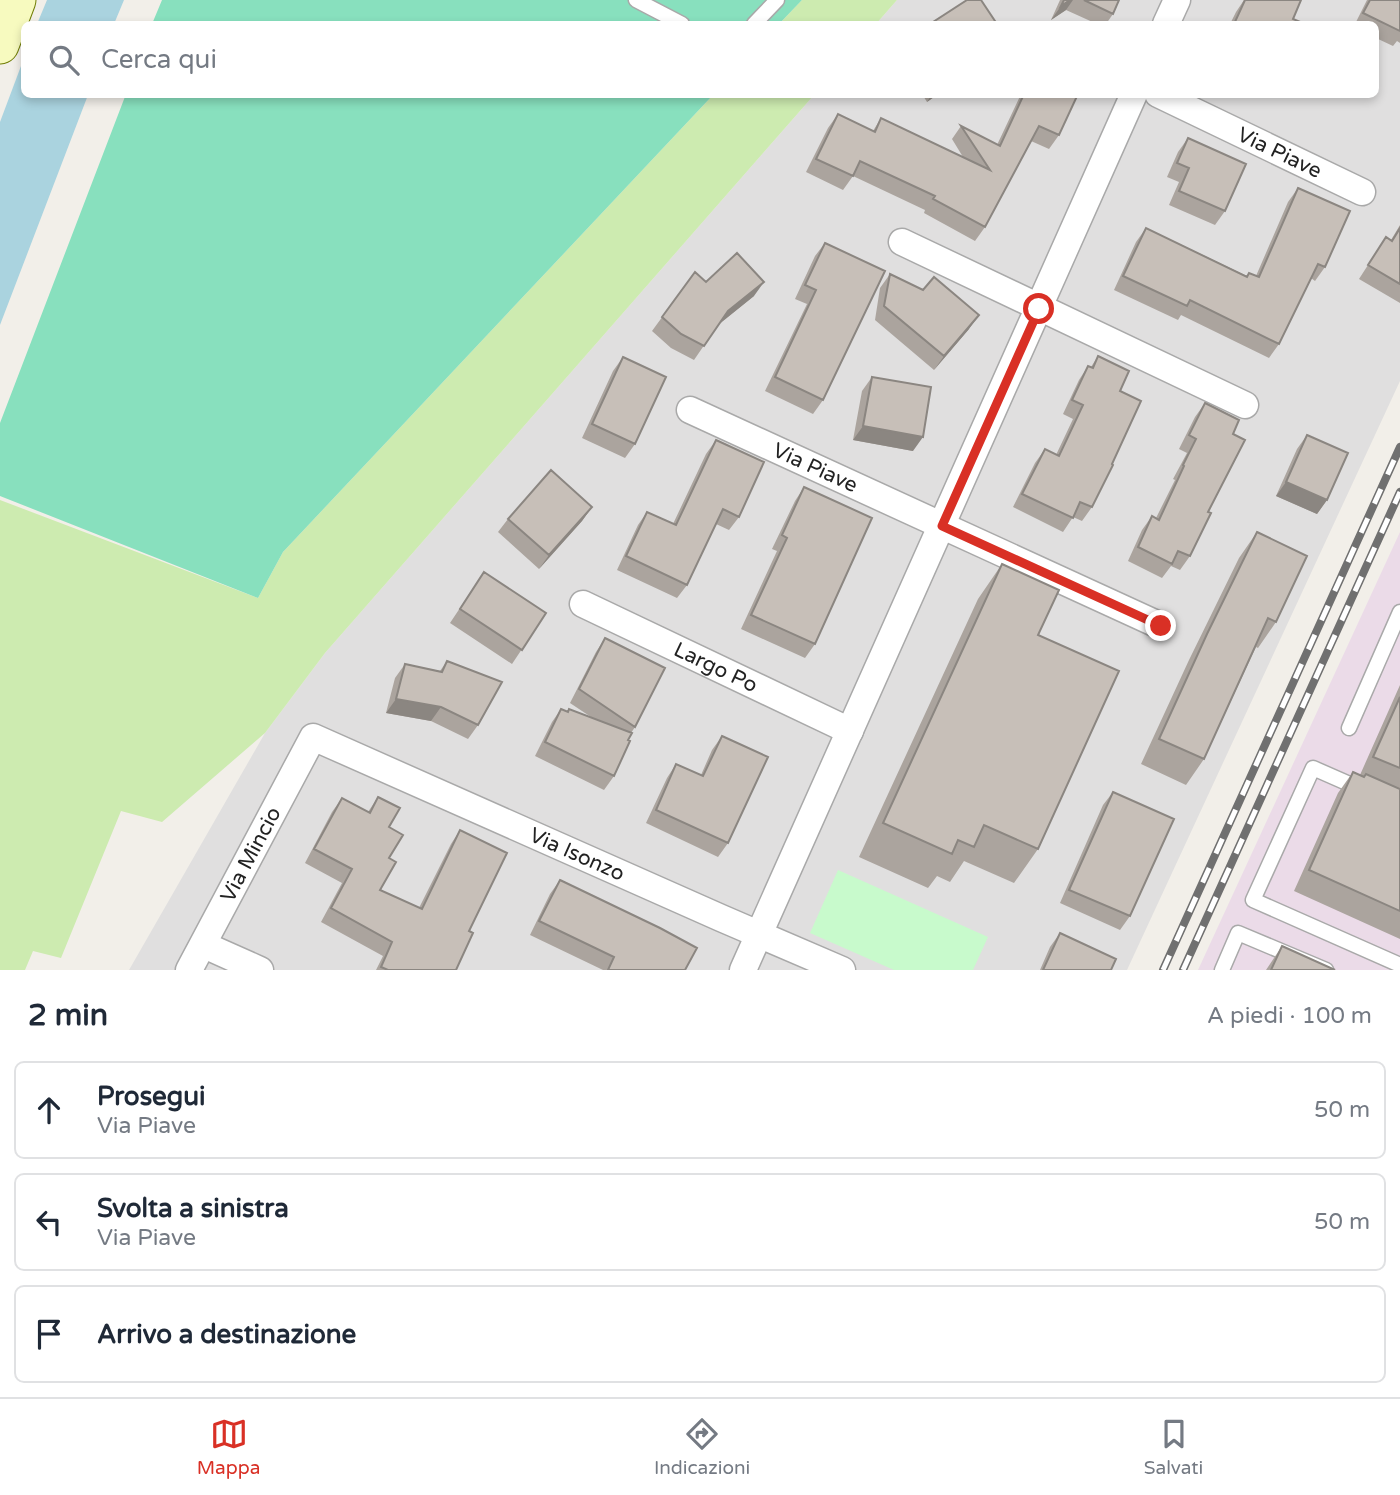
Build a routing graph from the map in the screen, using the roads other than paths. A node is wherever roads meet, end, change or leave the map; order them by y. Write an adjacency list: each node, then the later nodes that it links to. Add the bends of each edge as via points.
1 (17, 0): 8 (main road)
2 (636, 0): 5 (lane)
3 (777, 0): 6 (lane)
4 (1177, 0): 7 (street)
5 (676, 21)
6 (757, 21)
7 (1167, 21)
8 (0, 45)
9 (1132, 98): 13 (street)
10 (1166, 98): 11 (street, Via Piave)
11 (1363, 192)
12 (902, 242): 13 (street)
13 (1039, 309): 14 (street); 16 (street)
14 (1245, 405)
15 (690, 410): 16 (street, Via Piave)
16 (942, 526): 19 (street, Via Piave); 21 (street)
17 (583, 604): 21 (street, Largo Po)
18 (1400, 612): 20 (lane)
19 (1161, 626)
20 (1349, 728)
21 (850, 731): 24 (street)
22 (313, 737): 24 (street, Via Isonzo); 25 (street, Via Mincio)
23 (1375, 795): 26 (lane, via 1313,768 1253,900)
24 (759, 935): 29 (street); 30 (street, Via Isonzo)
25 (204, 945): 27 (street, Via Mincio); 28 (street)
26 (1400, 965)
27 (189, 970)
28 (260, 970)
29 (743, 970)
30 (842, 970)
31 (1222, 970): 32 (lane, via 1238,933)
32 (1326, 970)

